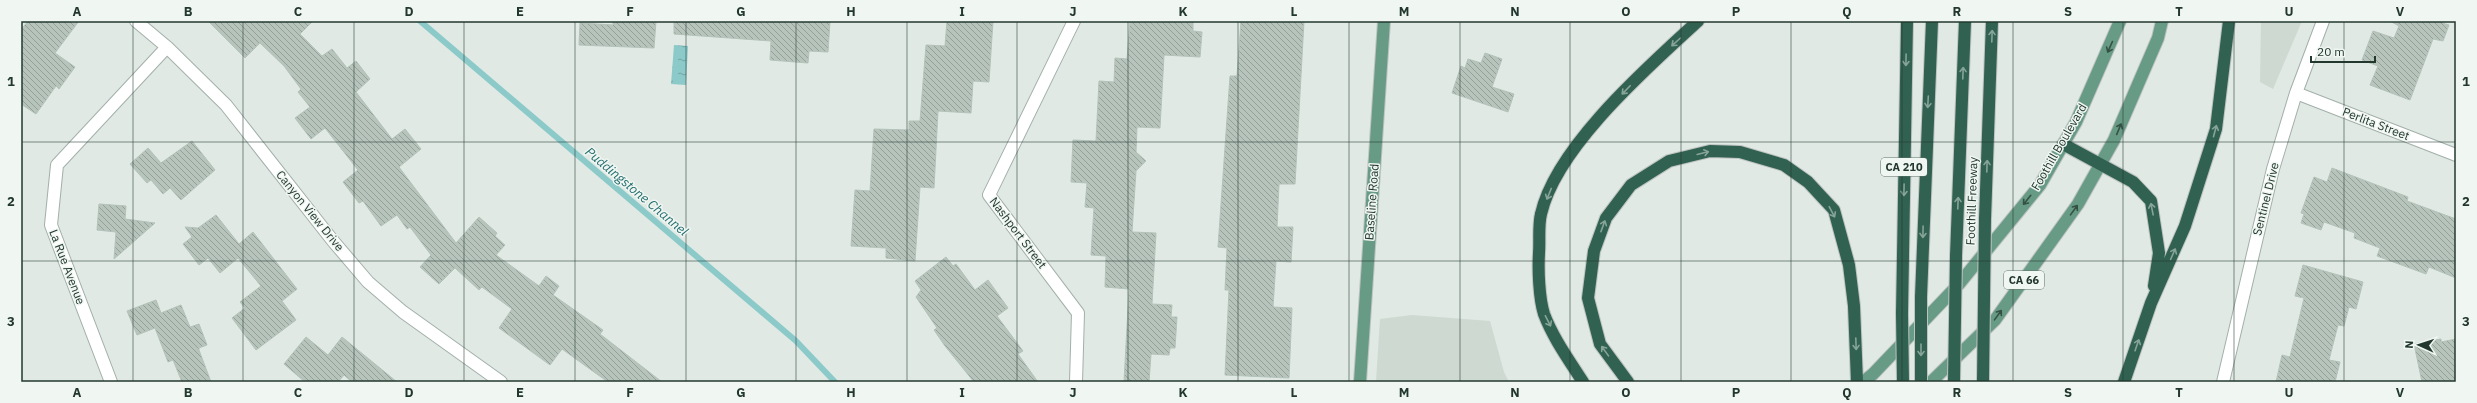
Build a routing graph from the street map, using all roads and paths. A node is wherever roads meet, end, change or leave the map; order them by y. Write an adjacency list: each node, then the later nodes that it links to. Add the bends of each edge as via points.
1 (136, 21): 13 (street, Canyon View Drive)
2 (1074, 21): 21 (street, Nashport Street, via 989,195 1078,313)
3 (1384, 21): 22 (main road, Baseline Road)
4 (1698, 21): 23 (highway, one-way to 23, via 1653,62 1607,110 1562,164 1541,214 1538,267 1544,313 1562,349)
5 (1907, 21): 27 (highway, CA 210, one-way to 27, bridge)
6 (1932, 21): 28 (highway, one-way to 28, bridge)
7 (1965, 21): 30 (highway, one-way to 7, bridge)
8 (1992, 21): 31 (highway, Foothill Freeway, one-way to 8, bridge, via 1984,219)
9 (2120, 21): 15 (main road, Foothill Boulevard, one-way to 15)
10 (2162, 21): 17 (main road, CA 66, one-way to 10, via 2158,38)
11 (2229, 21): 18 (highway, one-way to 11, via 2185,226 2216,129)
12 (2323, 21): 14 (street, Sentinel Drive)
13 (168, 47): 19 (street, La Rue Avenue, via 57,165 51,225); 20 (street, Canyon View Drive, via 226,105 368,282 403,312)
14 (2296, 93): 16 (street, Perlita Street); 33 (street, Sentinel Drive, via 2273,169)
15 (2064, 144): 17 (highway); 26 (main road, Foothill Boulevard, one-way to 26, via 2040,185 1959,284)
16 (2456, 155)
17 (2101, 164): 18 (highway, one-way to 17, via 2160,253 2151,200 2133,182); 29 (main road, CA 66, one-way to 17, via 1995,320 2078,204)
18 (2151, 302): 32 (highway, one-way to 18)
19 (112, 382)
20 (501, 382)
21 (1076, 382)
22 (1360, 382)
23 (1583, 382)
24 (1628, 382): 25 (highway, one-way to 25, via 1600,344 1588,298 1594,251 1606,218 1631,185 1669,161 1710,151 1740,152 1784,165 1808,182 1834,210 1849,264 1854,306)
25 (1857, 382)
26 (1863, 382)
27 (1902, 382)
28 (1920, 382)
29 (1931, 382)
30 (1954, 382)
31 (1983, 382)
32 (2124, 382)
33 (2223, 382)

